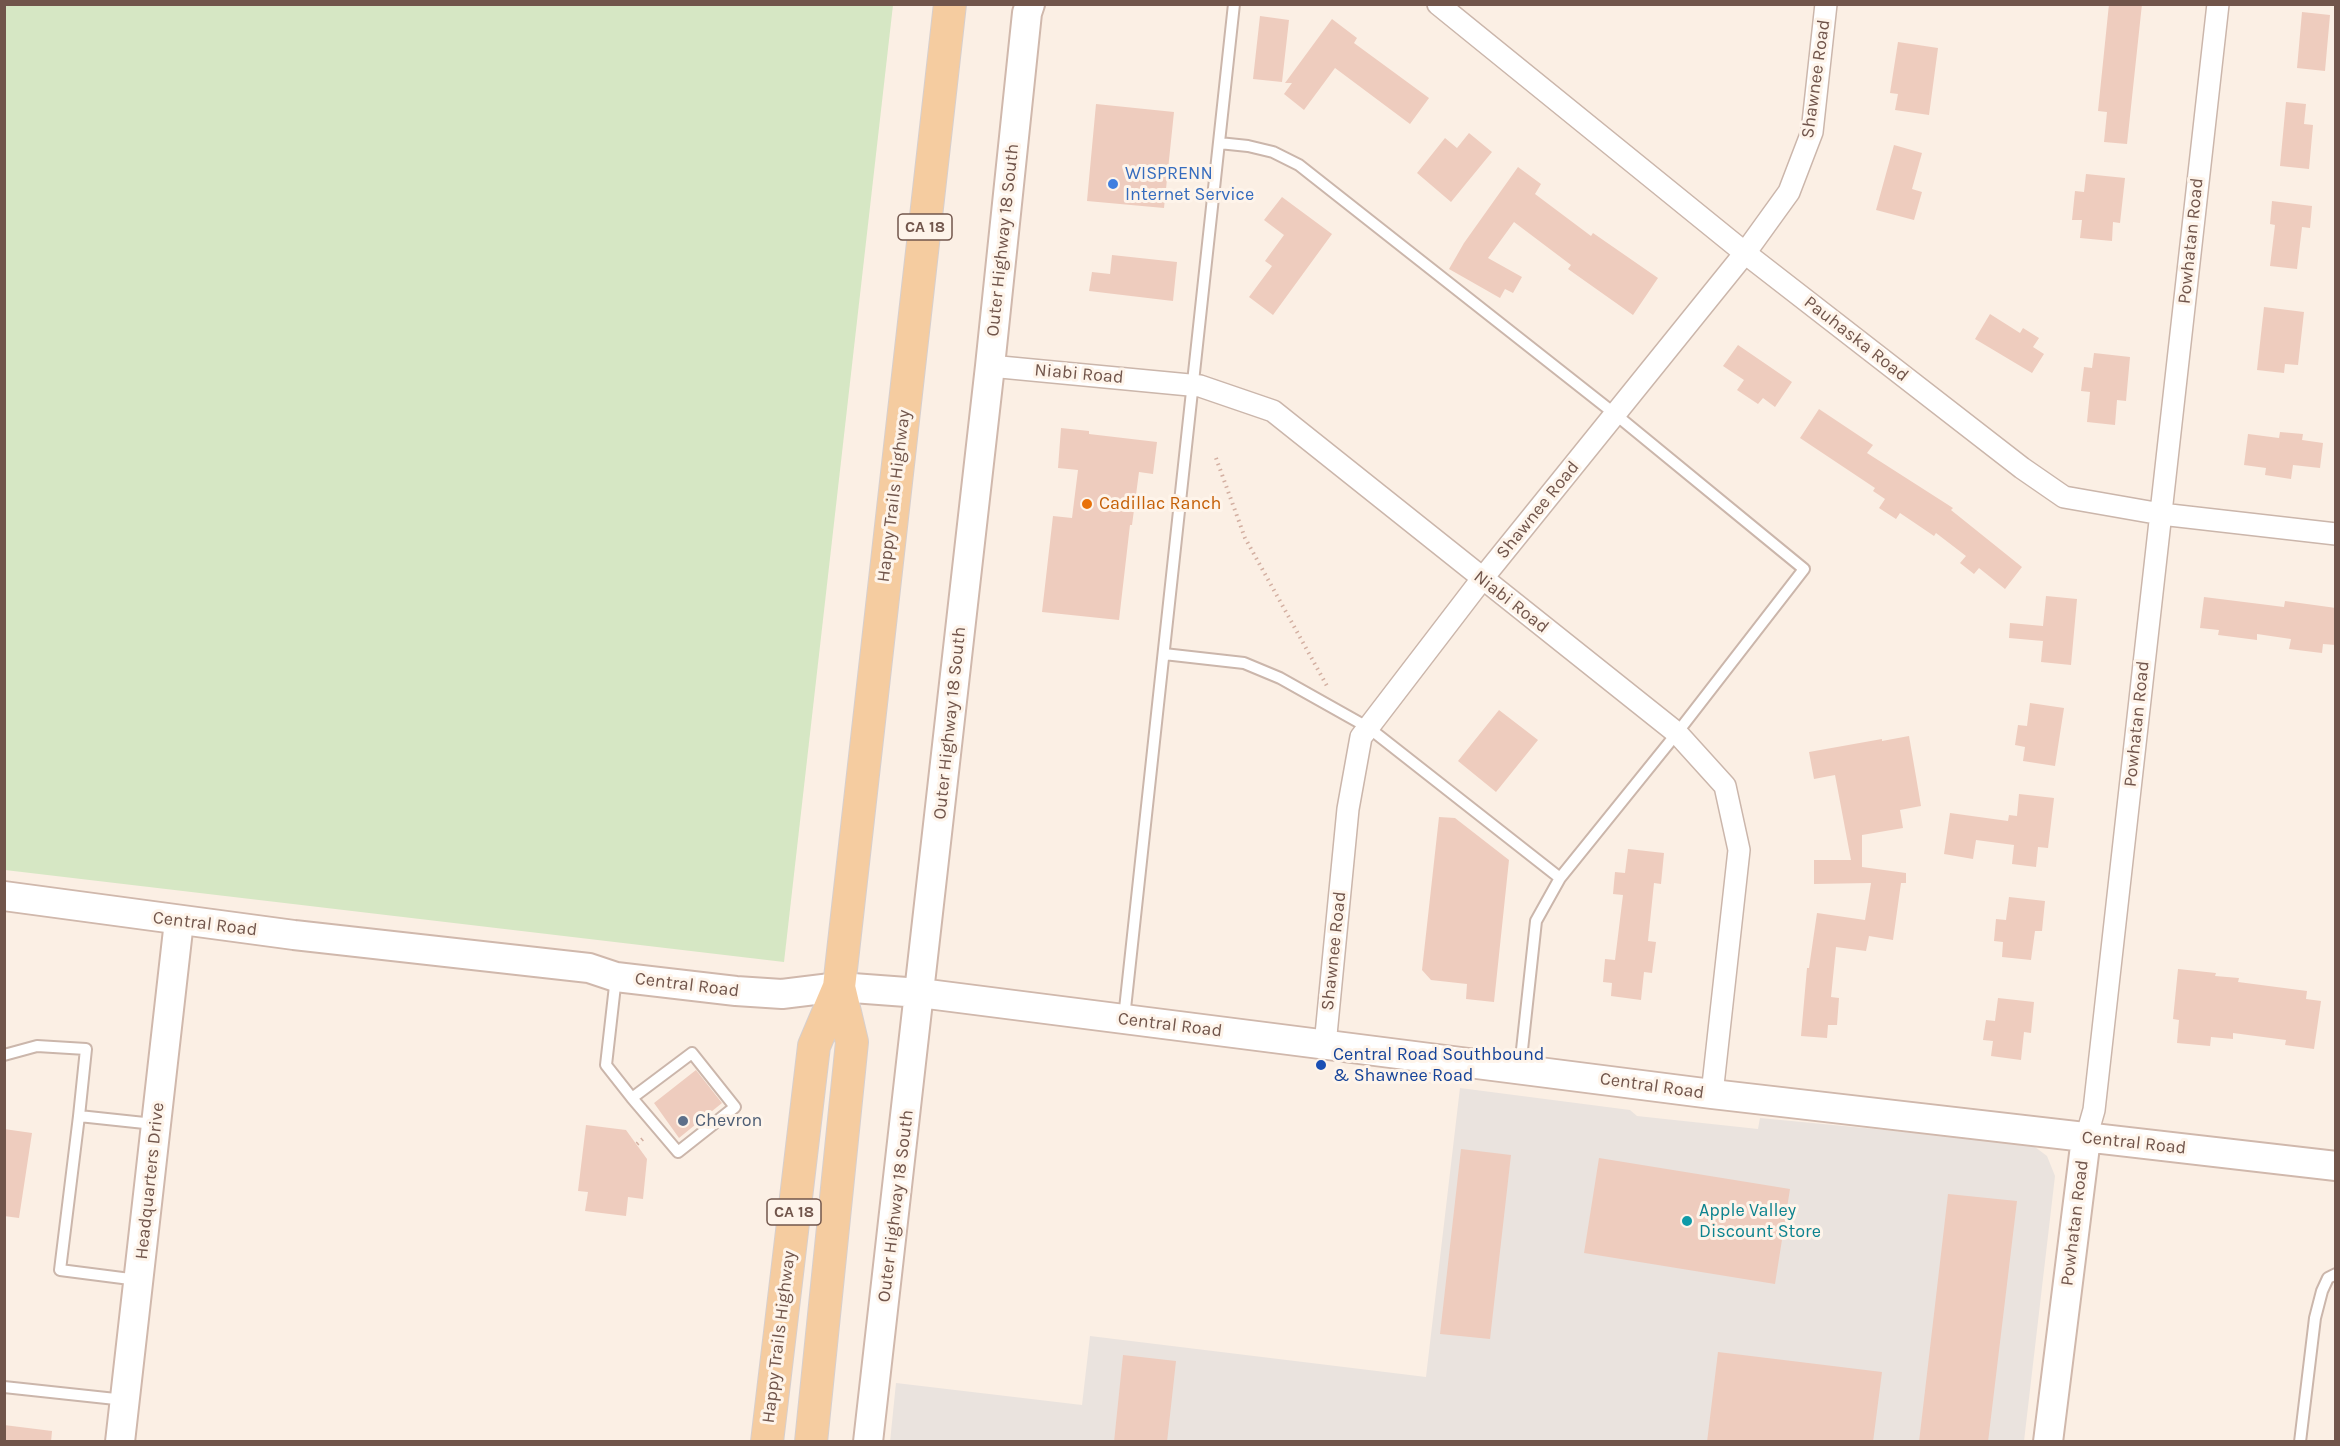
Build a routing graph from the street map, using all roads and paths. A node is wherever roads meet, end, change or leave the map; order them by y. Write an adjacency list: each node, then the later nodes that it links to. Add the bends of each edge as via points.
1 (950, 4): 24 (main road, Happy Trails Highway / CA 18)
2 (1030, 4): 9 (street, Outer Highway 18 South)
3 (1234, 4): 7 (lane)
4 (1438, 4): 8 (street, Pauhaska Road)
5 (1826, 4): 8 (street, Shawnee Road, via 1812,132 1790,192)
6 (2218, 4): 13 (street, Powhatan Road)
7 (1219, 143): 10 (lane); 11 (lane, via 1274,152 1299,165)
8 (1745, 253): 11 (street, Shawnee Road); 13 (street, Pauhaska Road, via 2064,497)
9 (990, 366): 10 (street, Niabi Road); 25 (street, Outer Highway 18 South)
10 (1193, 385): 15 (street, Niabi Road, via 1273,411); 16 (lane)
11 (1616, 414): 15 (street, Shawnee Road); 19 (lane, via 1804,569)
12 (1216, 458): 17 (path, via 1245,538)
13 (2161, 514): 14 (street, Pauhaska Road); 34 (street, Powhatan Road, via 2094,1110)
14 (2336, 534)
15 (1482, 579): 18 (street, Shawnee Road); 19 (street, Niabi Road)
16 (1164, 654): 17 (lane, via 1244,663); 26 (lane)
17 (1342, 713): 18 (lane)
18 (1369, 728): 20 (lane); 27 (street, Shawnee Road, via 1361,737 1348,809)
19 (1677, 733): 20 (lane); 30 (street, Niabi Road, via 1725,786 1739,850)
20 (1560, 878): 29 (lane, via 1536,921)
21 (4, 896): 22 (street, Central Road)
22 (179, 921): 23 (street, Central Road, via 589,968); 33 (street, Headquarters Drive)
23 (616, 977): 24 (street, Central Road, via 782,994); 31 (lane, via 606,1065)
24 (839, 987): 25 (street, Central Road); 41 (main road, Happy Trails Highway / CA 18, via 814,1046); 42 (main road, Happy Trails Highway / CA 18, via 852,1042)
25 (920, 993): 26 (street, Central Road); 43 (street, Outer Highway 18 South)
26 (1124, 1019): 27 (street, Central Road)
27 (1325, 1045): 29 (street, Central Road)
28 (4, 1055): 32 (lane, via 37,1046 86,1049)
29 (1520, 1068): 30 (street, Central Road)
30 (1712, 1094): 34 (street, Central Road)
31 (632, 1098): 31 (lane, via 678,1152 735,1107 692,1053)
32 (79, 1116): 33 (lane); 37 (lane, via 60,1270)
33 (156, 1124): 37 (street, Headquarters Drive)
34 (2086, 1138): 35 (street, Central Road); 44 (street, Powhatan Road)
35 (2336, 1166)
36 (2336, 1274): 45 (lane, via 2328,1278 2315,1318)
37 (139, 1280): 39 (street, Headquarters Drive)
38 (4, 1387): 39 (lane)
39 (125, 1400): 40 (street, Headquarters Drive)
40 (120, 1442)
41 (767, 1442)
42 (811, 1442)
43 (868, 1442)
44 (2048, 1442)
45 (2300, 1442)

